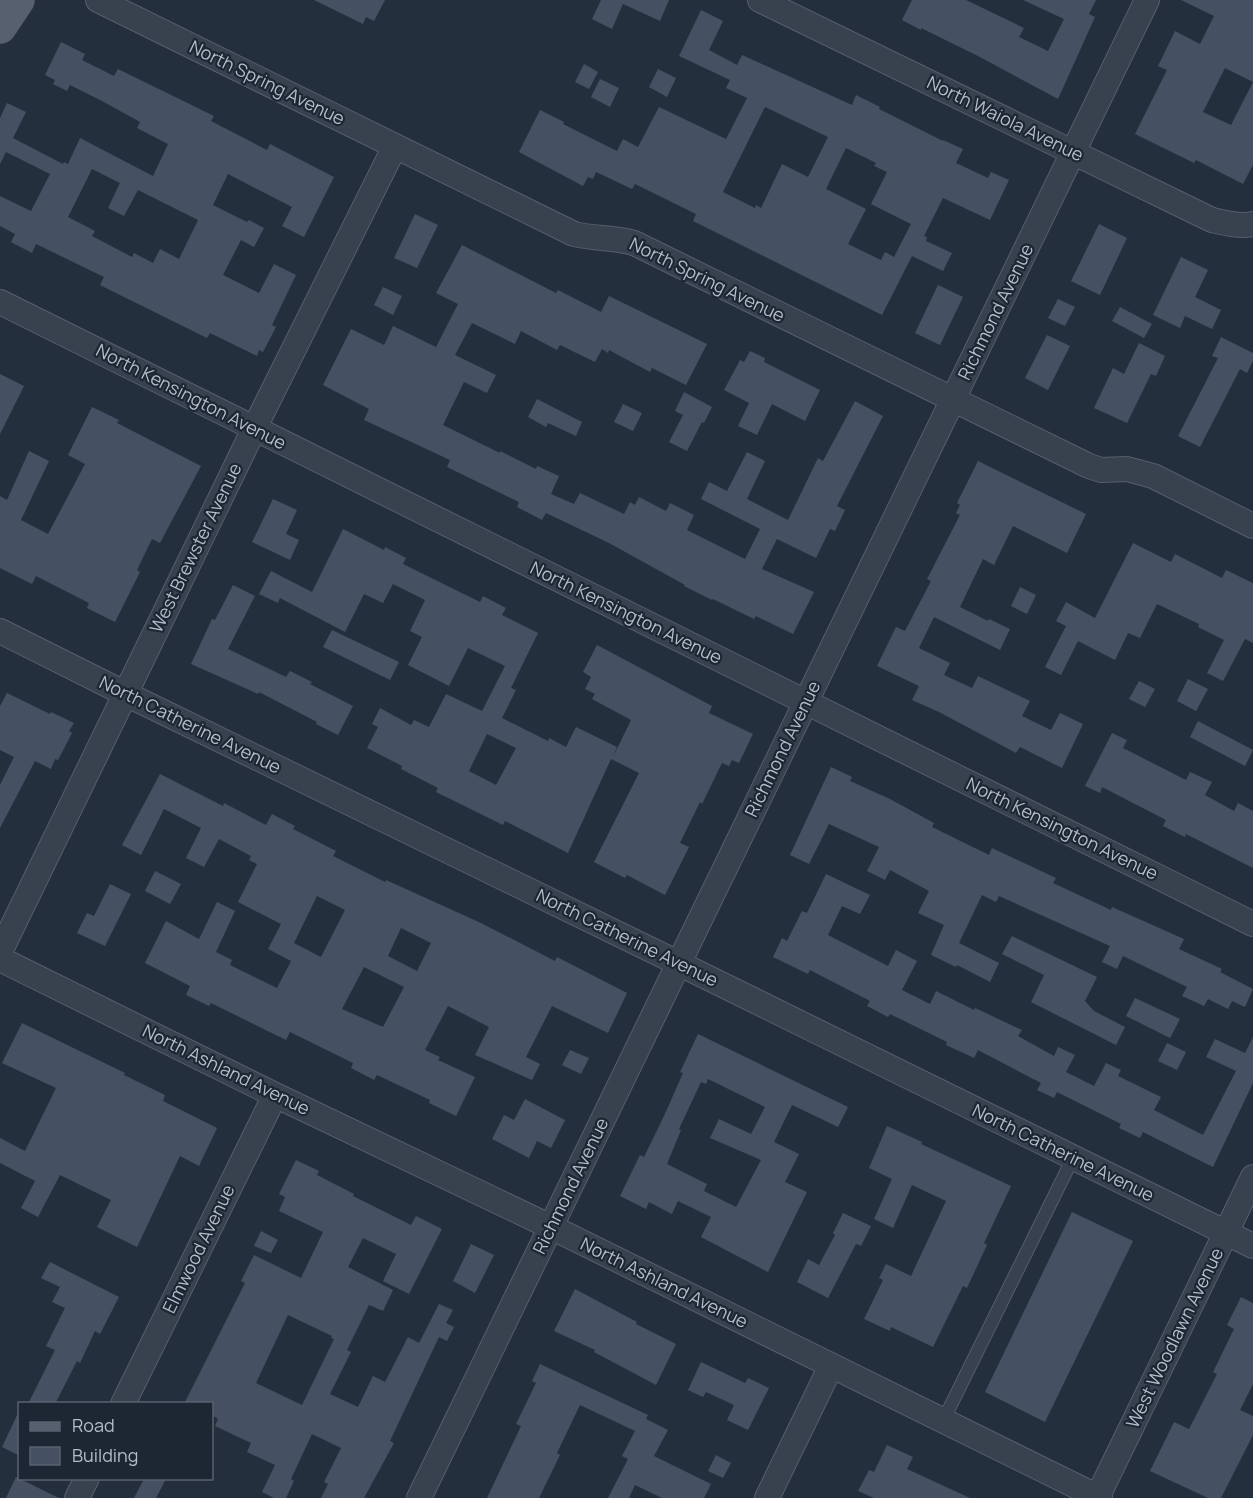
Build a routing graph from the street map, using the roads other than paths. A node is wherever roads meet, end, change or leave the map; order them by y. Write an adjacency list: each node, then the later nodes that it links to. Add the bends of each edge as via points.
1 (18, 0): 5 (main road)
2 (98, 0): 6 (street, North Spring Avenue)
3 (760, 0): 7 (street, North Waiola Avenue)
4 (1146, 0): 7 (street, Richmond Avenue)
5 (0, 27)
6 (395, 146): 10 (street, North Spring Avenue, via 574,234 634,243); 11 (street, West Brewster Avenue)
7 (1073, 152): 8 (street, North Waiola Avenue, via 1212,220); 10 (street, Richmond Avenue)
8 (1253, 224)
9 (0, 302): 11 (street, North Kensington Avenue)
10 (953, 400): 12 (street, North Spring Avenue, via 1089,466 1153,476); 15 (street, Richmond Avenue)
11 (254, 429): 14 (street, West Brewster Avenue); 15 (street, North Kensington Avenue)
12 (1253, 526)
13 (0, 631): 14 (street, North Catherine Avenue)
14 (126, 694): 17 (street, West Brewster Avenue); 19 (street, North Catherine Avenue)
15 (806, 701): 16 (street, North Kensington Avenue); 19 (street, Richmond Avenue)
16 (1253, 924)
17 (0, 952)
18 (0, 959): 20 (street, North Ashland Avenue)
19 (678, 963): 21 (street, North Catherine Avenue); 23 (street, Richmond Avenue)
20 (275, 1095): 23 (street, North Ashland Avenue); 27 (street, Elmwood Avenue)
21 (1073, 1158): 24 (street, North Catherine Avenue); 28 (lane)
22 (1253, 1177): 24 (street, West Woodlawn Avenue)
23 (551, 1227): 26 (street, North Ashland Avenue); 31 (street, Richmond Avenue)
24 (1226, 1233): 25 (street, North Catherine Avenue); 33 (street, West Woodlawn Avenue)
25 (1253, 1246)
26 (831, 1366): 28 (street, North Ashland Avenue); 32 (street)
27 (124, 1402)
28 (943, 1421): 33 (street, North Ashland Avenue)
29 (86, 1480): 30 (street)
30 (77, 1498)
31 (419, 1498)
32 (767, 1498)
33 (1098, 1498)

